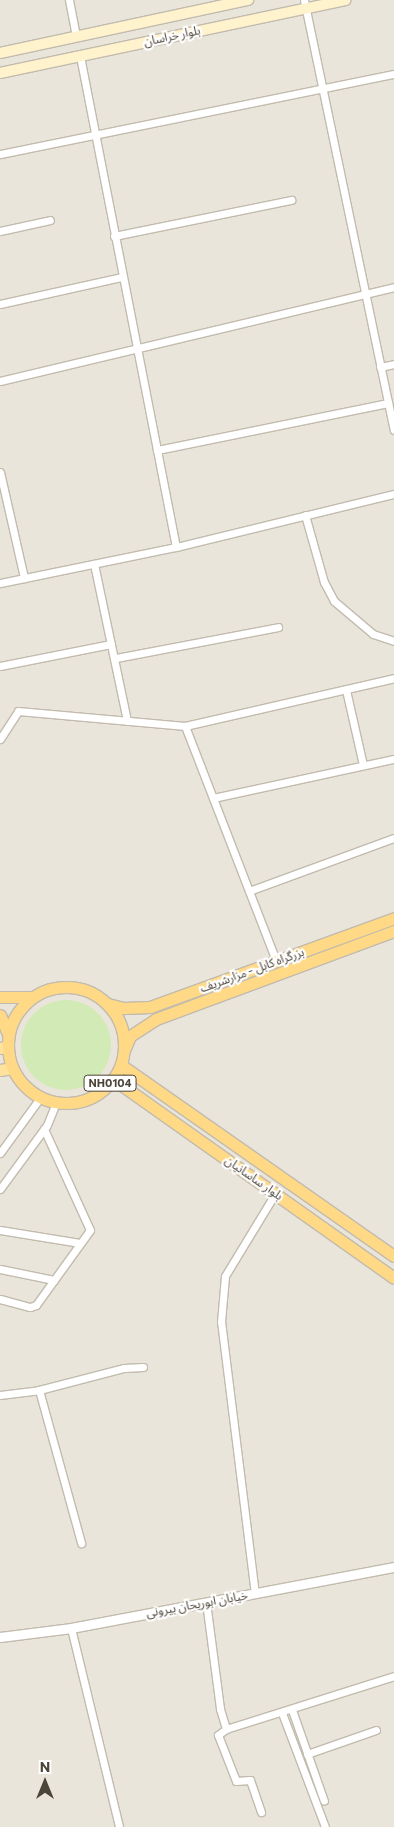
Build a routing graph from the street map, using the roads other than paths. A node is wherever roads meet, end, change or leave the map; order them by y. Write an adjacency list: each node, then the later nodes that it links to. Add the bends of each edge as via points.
1 (69, 0): 5 (street)
2 (248, 0): 5 (main road, بلوار خراسان)
3 (345, 0): 4 (main road, بلوار خراسان)
4 (304, 4): 7 (main road, بلوار خراسان); 10 (street)
5 (76, 36): 6 (main road, بلوار خراسان)
6 (0, 52)
7 (80, 56): 8 (main road, بلوار خراسان); 11 (street)
8 (0, 73)
9 (394, 74): 10 (street)
10 (322, 89): 11 (street); 19 (street)
11 (96, 134): 12 (street); 16 (street)
12 (0, 154)
13 (292, 200): 16 (street)
14 (50, 220): 15 (street)
15 (0, 231)
16 (114, 236): 17 (street)
17 (122, 277): 20 (street); 21 (street)
18 (394, 287): 19 (street)
19 (364, 294): 21 (street); 23 (street)
20 (0, 304)
21 (137, 349): 24 (street); 27 (street)
22 (394, 364): 23 (street)
23 (380, 367): 25 (street)
24 (0, 381)
25 (388, 403): 26 (street); 27 (street)
26 (394, 430)
27 (157, 450): 32 (street)
28 (0, 472): 29 (street)
29 (2, 493): 34 (street)
30 (394, 494): 31 (street)
31 (306, 516): 32 (street); 37 (street, via 324,582 334,602 373,634)
32 (176, 547): 33 (street)
33 (94, 564): 34 (street); 38 (street)
34 (24, 578): 35 (street)
35 (0, 584)
36 (278, 627): 39 (street)
37 (394, 642)
38 (111, 644): 39 (street); 40 (street)
39 (116, 658): 43 (street)
40 (0, 666)
41 (394, 678): 42 (street)
42 (346, 690): 44 (street); 47 (street)
43 (127, 720): 44 (street); 45 (street, via 18,710)
44 (185, 726): 48 (street)
45 (0, 739)
46 (394, 759): 47 (street)
47 (363, 765): 48 (street)
48 (213, 798): 50 (street)
49 (394, 838): 50 (street)
50 (249, 891): 53 (street)
51 (394, 918): 53 (highway, بزرگراه کابل - مزارشریف / NH0104)
52 (394, 931): 60 (highway, بزرگراه کابل - مزارشریف / NH0104, via 156,1019 130,1036)
53 (276, 961): 56 (highway, بزرگراه کابل - مزارشریف / NH0104, via 150,1008 123,1008)
54 (32, 997): 55 (highway, NH0104); 56 (highway, NH0104, via 63,986 87,991); 58 (highway, NH0104, via 17,1013)
55 (0, 998)
56 (108, 1004): 60 (highway, NH0104, via 118,1018)
57 (0, 1015): 58 (highway, NH0104)
58 (8, 1034): 59 (highway, NH0104)
59 (3, 1047): 62 (highway, NH0104)
60 (124, 1049): 61 (highway, NH0104)
61 (121, 1065): 63 (highway, NH0104); 72 (highway, بلوار ساسانیان)
62 (6, 1069): 64 (highway, NH0104)
63 (113, 1080): 65 (highway, NH0104, via 82,1101); 69 (highway, بلوار ساسانیان)
64 (40, 1098): 65 (highway, NH0104); 67 (street)
65 (56, 1103): 66 (street)
66 (44, 1129): 68 (street); 71 (street, via 90,1230)
67 (0, 1153)
68 (0, 1189)
69 (276, 1192): 74 (highway, بلوار ساسانیان); 82 (street, via 225,1276 221,1322)
70 (0, 1230): 71 (street)
71 (80, 1243): 75 (street)
72 (394, 1256)
73 (0, 1269): 75 (street)
74 (394, 1278)
75 (54, 1280): 76 (street, via 36,1305 30,1307)
76 (0, 1299)
77 (143, 1367): 78 (street, via 124,1368)
78 (39, 1390): 79 (street); 80 (street)
79 (0, 1395)
80 (81, 1543)
81 (394, 1567): 82 (street, خیابان ابوریحان بیرونی)
82 (255, 1594): 83 (street, خیابان ابوریحان بیرونی)
83 (206, 1602): 84 (street, خیابان ابوریحان بیرونی); 89 (street, via 220,1710)
84 (71, 1628): 85 (street, خیابان ابوریحان بیرونی); 94 (street)
85 (0, 1637)
86 (394, 1676): 87 (street, via 354,1686)
87 (292, 1710): 88 (street); 91 (street)
88 (282, 1713): 89 (street); 95 (street)
89 (226, 1729): 93 (street, via 218,1735 236,1781 250,1780)
90 (376, 1730): 91 (street)
91 (307, 1754): 92 (street)
92 (324, 1800)
93 (261, 1812)
94 (119, 1827)
95 (325, 1827)

